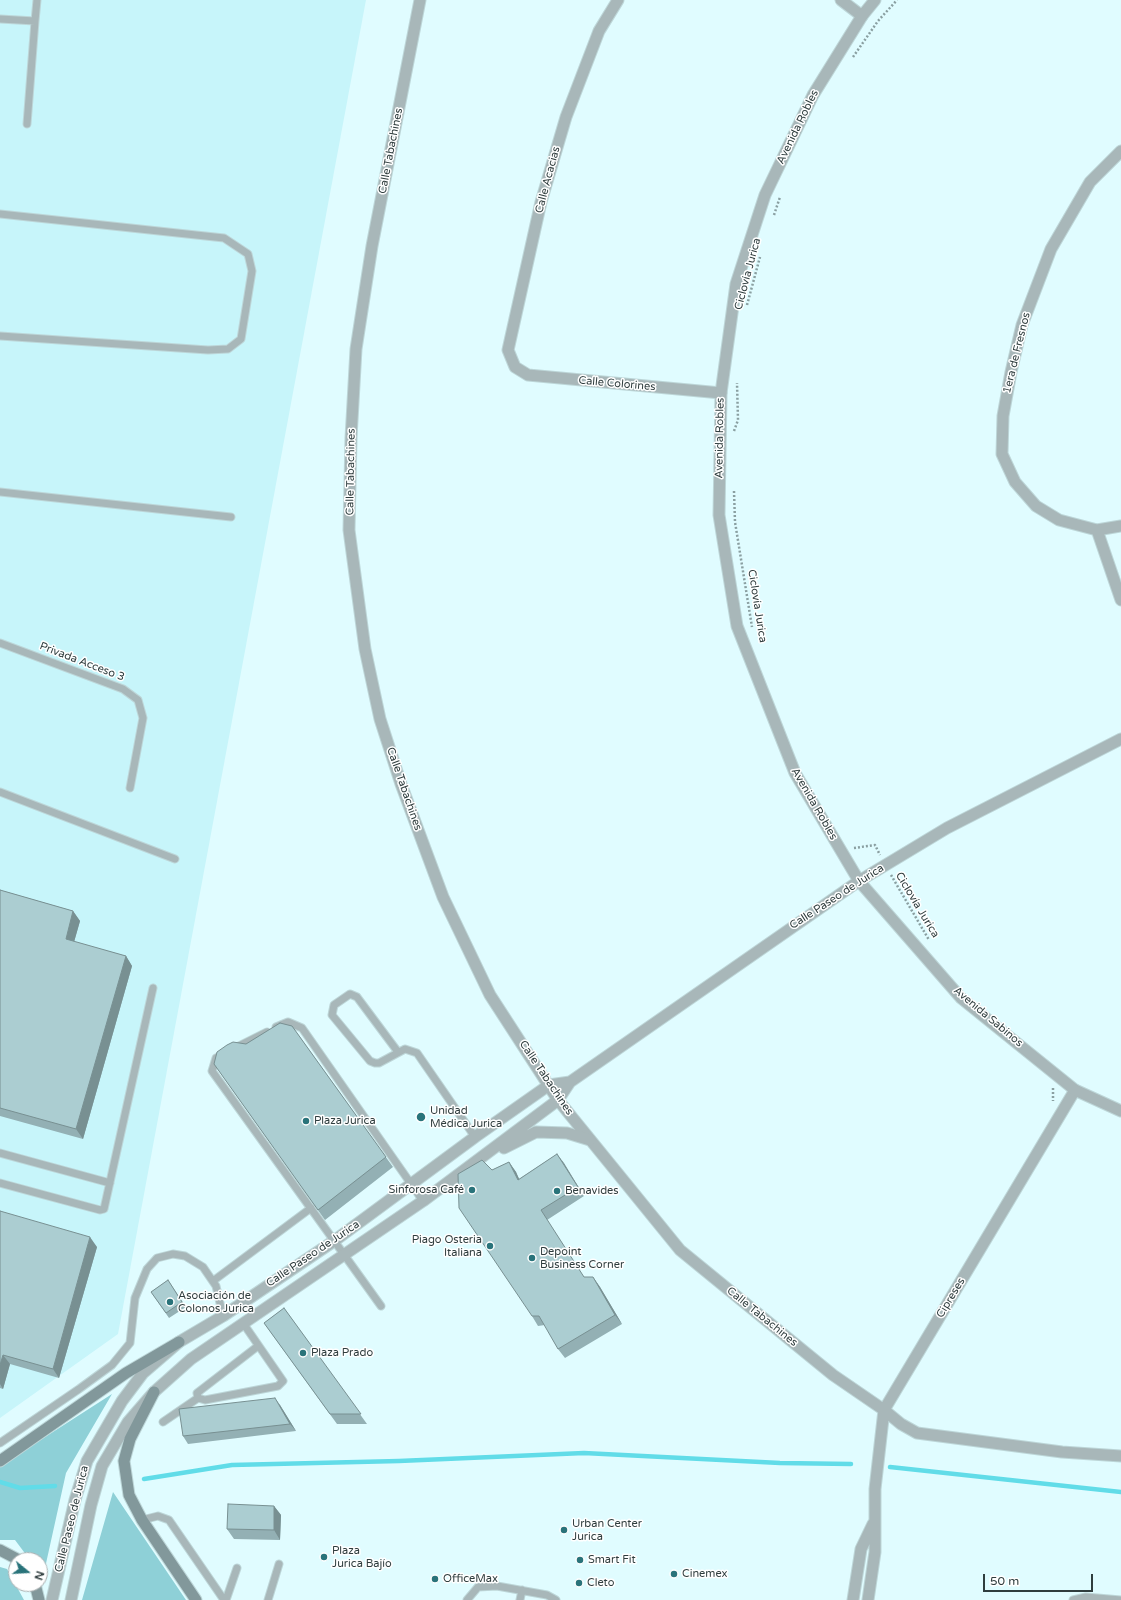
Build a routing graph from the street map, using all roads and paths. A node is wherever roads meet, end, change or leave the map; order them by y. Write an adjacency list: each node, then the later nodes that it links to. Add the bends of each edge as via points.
1 (37, 0): 9 (lane)
2 (420, 0): 42 (street, Calle Tabachines, via 372,246 356,350 349,530 365,649 380,719 401,784 443,898 490,995)
3 (618, 0): 19 (street, Calle Acacias, via 599,31 566,117 541,202 508,350)
4 (841, 0): 7 (street)
5 (875, 0): 7 (street, Avenida Robles)
6 (897, 0): 10 (path, via 878,21)
7 (862, 16): 21 (street, Avenida Robles, via 813,95 765,195 736,284)
8 (0, 19): 9 (lane)
9 (35, 21): 11 (lane)
10 (852, 58)
11 (27, 124)
12 (1121, 151): 27 (street, 1era de Fresnos, via 1090,182 1050,249 1022,325 1003,416 1002,454 1014,482 1036,506 1059,520)
13 (780, 196): 15 (path)
14 (0, 214): 18 (lane, via 224,238 248,254 252,271 241,339 228,349 208,350)
15 (773, 218)
16 (761, 254): 17 (path, Ciclovía Jurica)
17 (746, 310)
18 (0, 336)
19 (515, 368): 21 (street, Calle Colorines, via 528,375)
20 (737, 380): 22 (path, via 738,420)
21 (721, 393): 37 (street, Avenida Robles, via 719,515 737,626 795,773)
22 (732, 437)
23 (733, 484): 29 (path, Ciclovía Jurica, via 735,522)
24 (0, 492): 25 (lane)
25 (231, 517)
26 (1121, 526): 27 (street)
27 (1097, 530): 28 (street)
28 (1121, 600)
29 (752, 630)
30 (0, 643): 32 (lane, Privada Acceso 3, via 123,689 138,700 143,718)
31 (1121, 739): 36 (street, Calle Paseo de Jurica, via 946,828)
32 (130, 788)
33 (0, 792): 35 (lane)
34 (850, 842): 36 (path, Ciclovía Jurica, via 855,849 875,845)
35 (175, 859)
36 (885, 866): 37 (street, Calle Paseo de Jurica); 38 (path, Ciclovía Jurica)
37 (859, 881): 41 (street, Calle Paseo de Jurica); 43 (street, Avenida Sabinos, via 961,998)
38 (932, 946)
39 (153, 988): 51 (lane)
40 (398, 1052): 40 (lane, via 379,1063 370,1061 332,1015 334,1005 350,994 357,997); 46 (lane, via 405,1050 417,1053)
41 (570, 1082): 42 (street, Calle Paseo de Jurica); 44 (street, Calle Paseo de Jurica)
42 (549, 1085): 44 (street, Calle Tabachines); 46 (street, Calle Paseo de Jurica)
43 (1075, 1090): 45 (street, Avenida Sabinos); 65 (street, Cipreses)
44 (558, 1100): 47 (street, Calle Tabachines); 49 (street, Calle Paseo de Jurica)
45 (1121, 1111)
46 (475, 1137): 52 (street, Calle Paseo de Jurica)
47 (590, 1140): 49 (street, via 567,1133 536,1132 489,1157); 65 (street, Calle Tabachines, via 680,1250 833,1375)
48 (0, 1153): 51 (lane)
49 (476, 1160): 53 (street, Calle Paseo de Jurica)
50 (0, 1183): 51 (lane, via 100,1210 104,1209)
51 (110, 1183)
52 (413, 1184): 53 (lane); 54 (lane, via 302,1028 288,1022 216,1058 212,1071); 55 (street, Calle Paseo de Jurica)
53 (424, 1201): 56 (street, Calle Paseo de Jurica)
54 (311, 1208): 55 (lane); 57 (lane)
55 (334, 1241): 56 (lane); 59 (street, Calle Paseo de Jurica)
56 (344, 1255): 58 (lane); 60 (street, Calle Paseo de Jurica)
57 (213, 1281): 59 (lane); 67 (lane, via 203,1267 185,1256 173,1254 157,1258 147,1268 135,1298 130,1343 112,1365)
58 (381, 1306)
59 (223, 1316): 61 (street, Calle Paseo de Jurica)
60 (243, 1323): 62 (lane); 63 (street, Calle Paseo de Jurica, via 191,1359)
61 (179, 1342): 69 (main road, via 126,1373); 75 (street, Calle Paseo de Jurica, via 143,1373 122,1401 87,1460)
62 (258, 1346): 64 (lane, via 207,1384 197,1393); 64 (lane, via 280,1375 283,1381 278,1386 205,1400)
63 (154, 1392): 70 (main road, via 130,1439 124,1461 129,1495); 76 (street, Calle Paseo de Jurica, via 128,1422 102,1466)
64 (198, 1398): 66 (lane)
65 (884, 1410): 68 (street, Calle Tabachines, via 917,1434 1062,1452); 71 (street, Cipreses)
66 (164, 1422)
67 (0, 1443)
68 (1121, 1456)
69 (0, 1461)
70 (142, 1520): 77 (main road); 78 (lane, via 158,1516 168,1520)
71 (874, 1522): 83 (street, Cipreses, via 861,1549); 84 (street, Cipreses, via 875,1552)
72 (279, 1564): 79 (lane)
73 (237, 1568): 78 (lane)
74 (522, 1590): 80 (lane, via 497,1586 478,1587); 81 (lane); 82 (lane, via 547,1595)
75 (52, 1600)
76 (71, 1600)
77 (196, 1600)
78 (225, 1600)
79 (268, 1600)
80 (467, 1600)
81 (520, 1600)
82 (556, 1600)
83 (853, 1600)
84 (868, 1600)
85 (1073, 1600): 86 (lane, via 1086,1597)
86 (1121, 1600)

